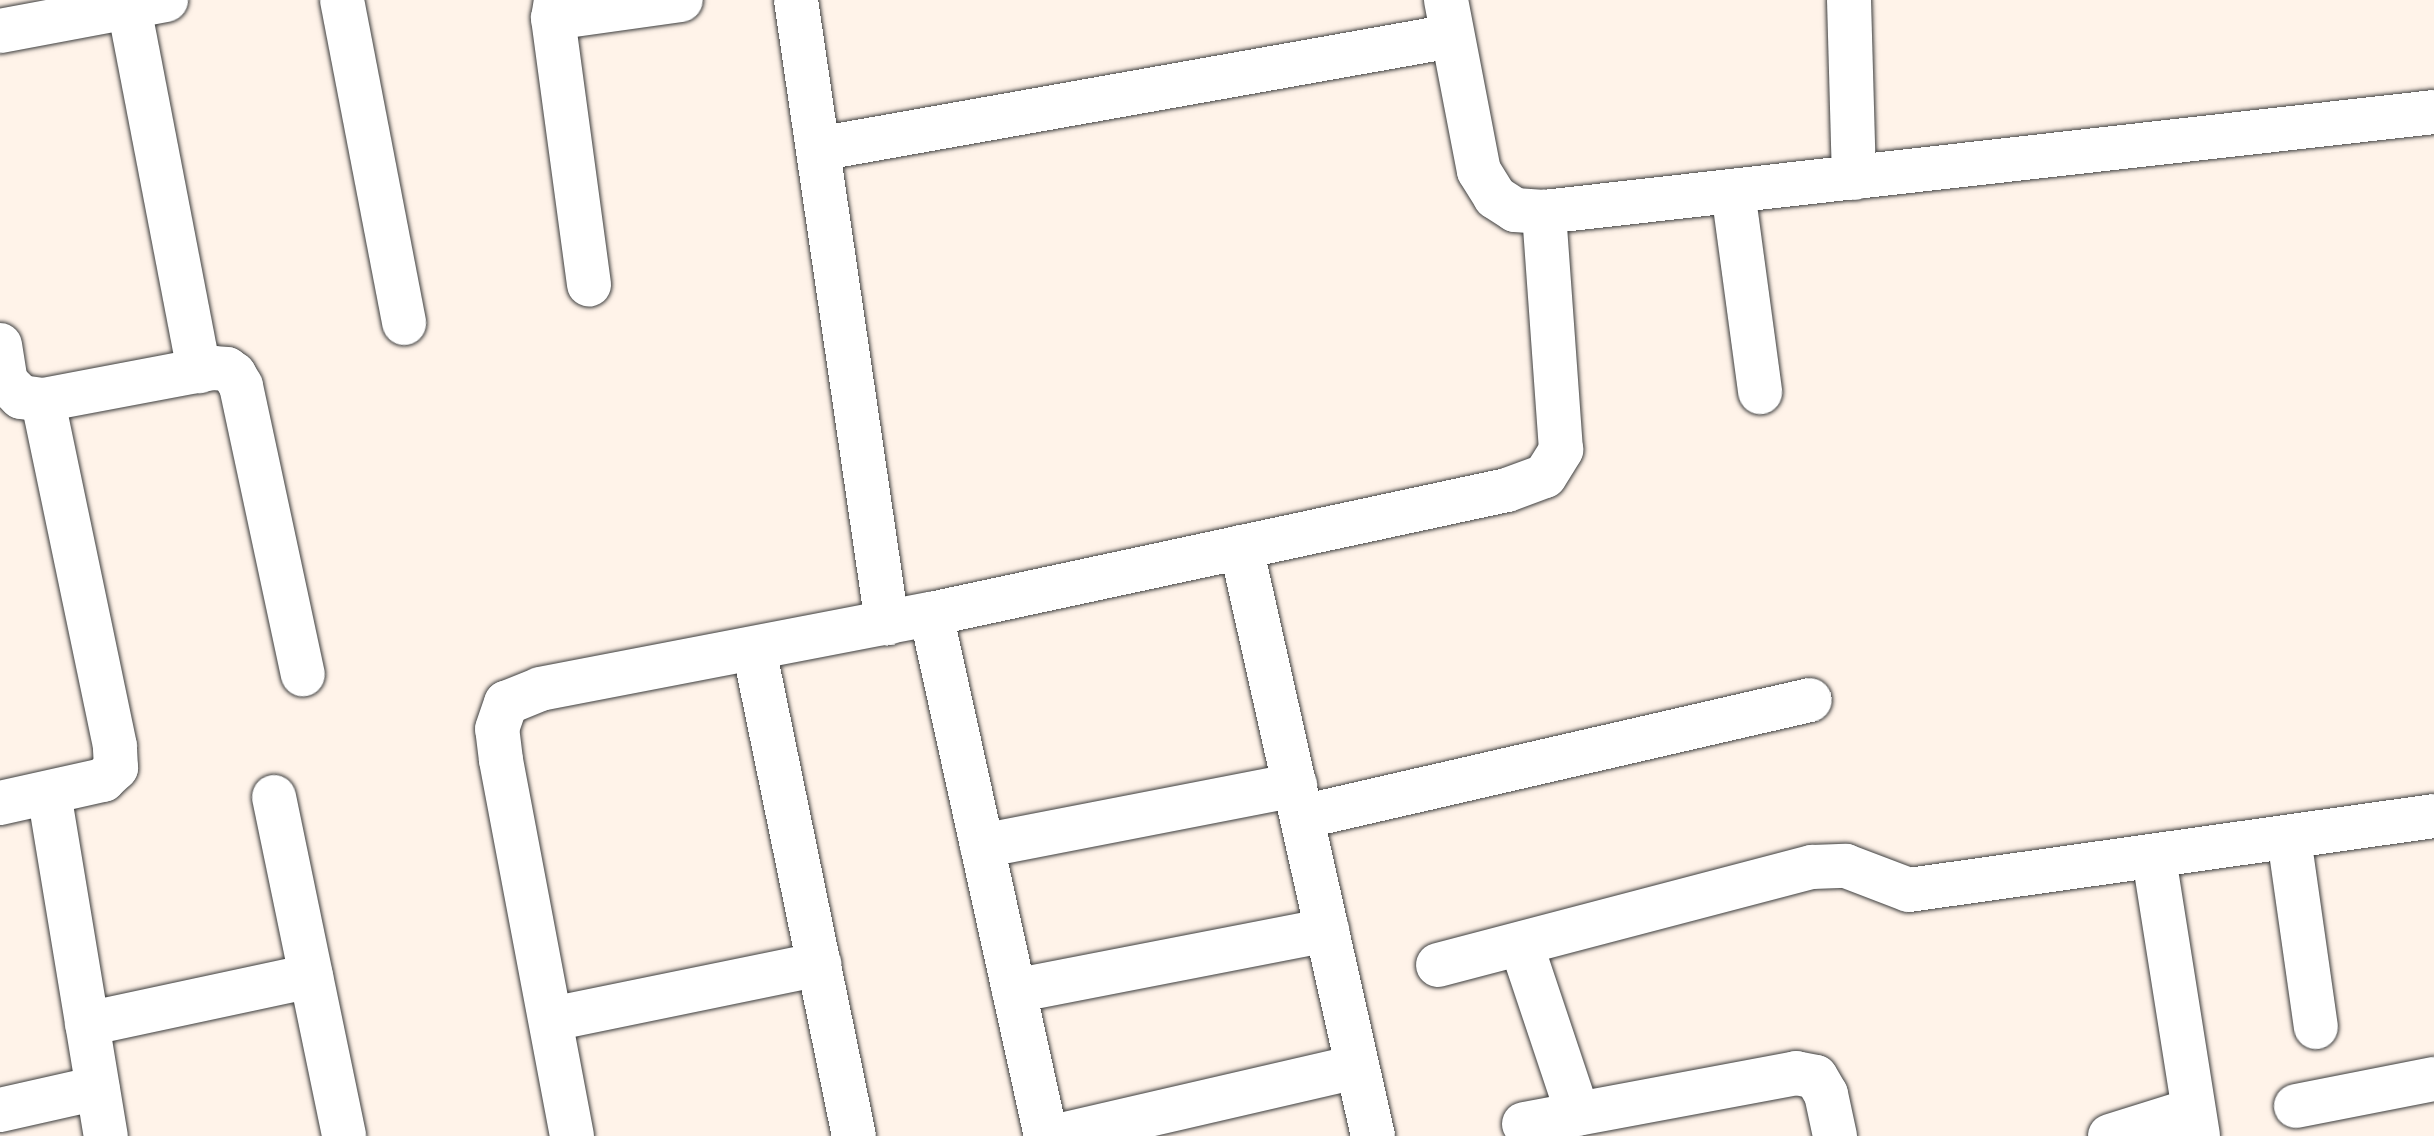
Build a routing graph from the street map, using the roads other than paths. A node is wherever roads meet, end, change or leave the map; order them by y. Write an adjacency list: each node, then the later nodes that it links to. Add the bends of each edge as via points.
1 (342, 0): 15 (street)
2 (681, 0): 6 (street)
3 (796, 0): 10 (street)
4 (1849, 0): 11 (street)
5 (148, 3): 8 (street); 17 (street)
6 (554, 9): 14 (street)
7 (1449, 18): 10 (street); 13 (street, via 1479,171 1495,197 1515,210)
8 (0, 31)
9 (2434, 112): 11 (street)
10 (818, 149): 22 (street)
11 (1854, 178): 12 (street)
12 (1733, 191): 13 (street); 18 (street)
13 (1544, 212): 20 (street, via 1561,450 1545,476 1507,490)
14 (589, 285)
15 (404, 323)
16 (0, 345): 19 (street, via 6,382 21,397)
17 (199, 371): 19 (street); 24 (street, via 227,369 241,386)
18 (1760, 392)
19 (43, 400): 26 (street, via 116,768 103,780)
20 (1241, 547): 21 (street); 28 (street)
21 (931, 614): 22 (street); 32 (street)
22 (887, 623): 23 (street)
23 (754, 649): 36 (street); 40 (street, via 540,689 506,703 497,729)
24 (303, 674)
25 (1810, 700): 28 (street)
26 (49, 793): 29 (street); 41 (street)
27 (274, 797): 38 (street)
28 (1298, 801): 32 (street); 34 (street)
29 (0, 803)
30 (2434, 816): 31 (street)
31 (2289, 838): 33 (street); 42 (street)
32 (982, 846): 39 (street)
33 (2154, 858): 35 (street, via 1909,890 1856,869 1812,867); 49 (street)
34 (1327, 930): 39 (street); 43 (street)
35 (1521, 944): 37 (street); 48 (street)
36 (819, 964): 40 (street); 54 (street)
37 (1438, 965)
38 (311, 976): 41 (street); 52 (street)
39 (1014, 991): 55 (street)
40 (552, 1019): 53 (street)
41 (87, 1024): 45 (street)
42 (2316, 1027)
43 (1357, 1067): 56 (street); 57 (street)
44 (2434, 1079): 46 (street)
45 (98, 1088): 47 (street); 51 (street)
46 (2296, 1106)
47 (0, 1110)
48 (1578, 1114): 50 (street); 58 (street, via 1796,1073 1816,1077 1826,1094)
49 (2196, 1123): 59 (street)
50 (1524, 1124)
51 (106, 1136)
52 (344, 1136)
53 (572, 1136)
54 (854, 1136)
55 (1046, 1136)
56 (1057, 1136)
57 (1373, 1136)
58 (1835, 1136)
59 (2110, 1136)

